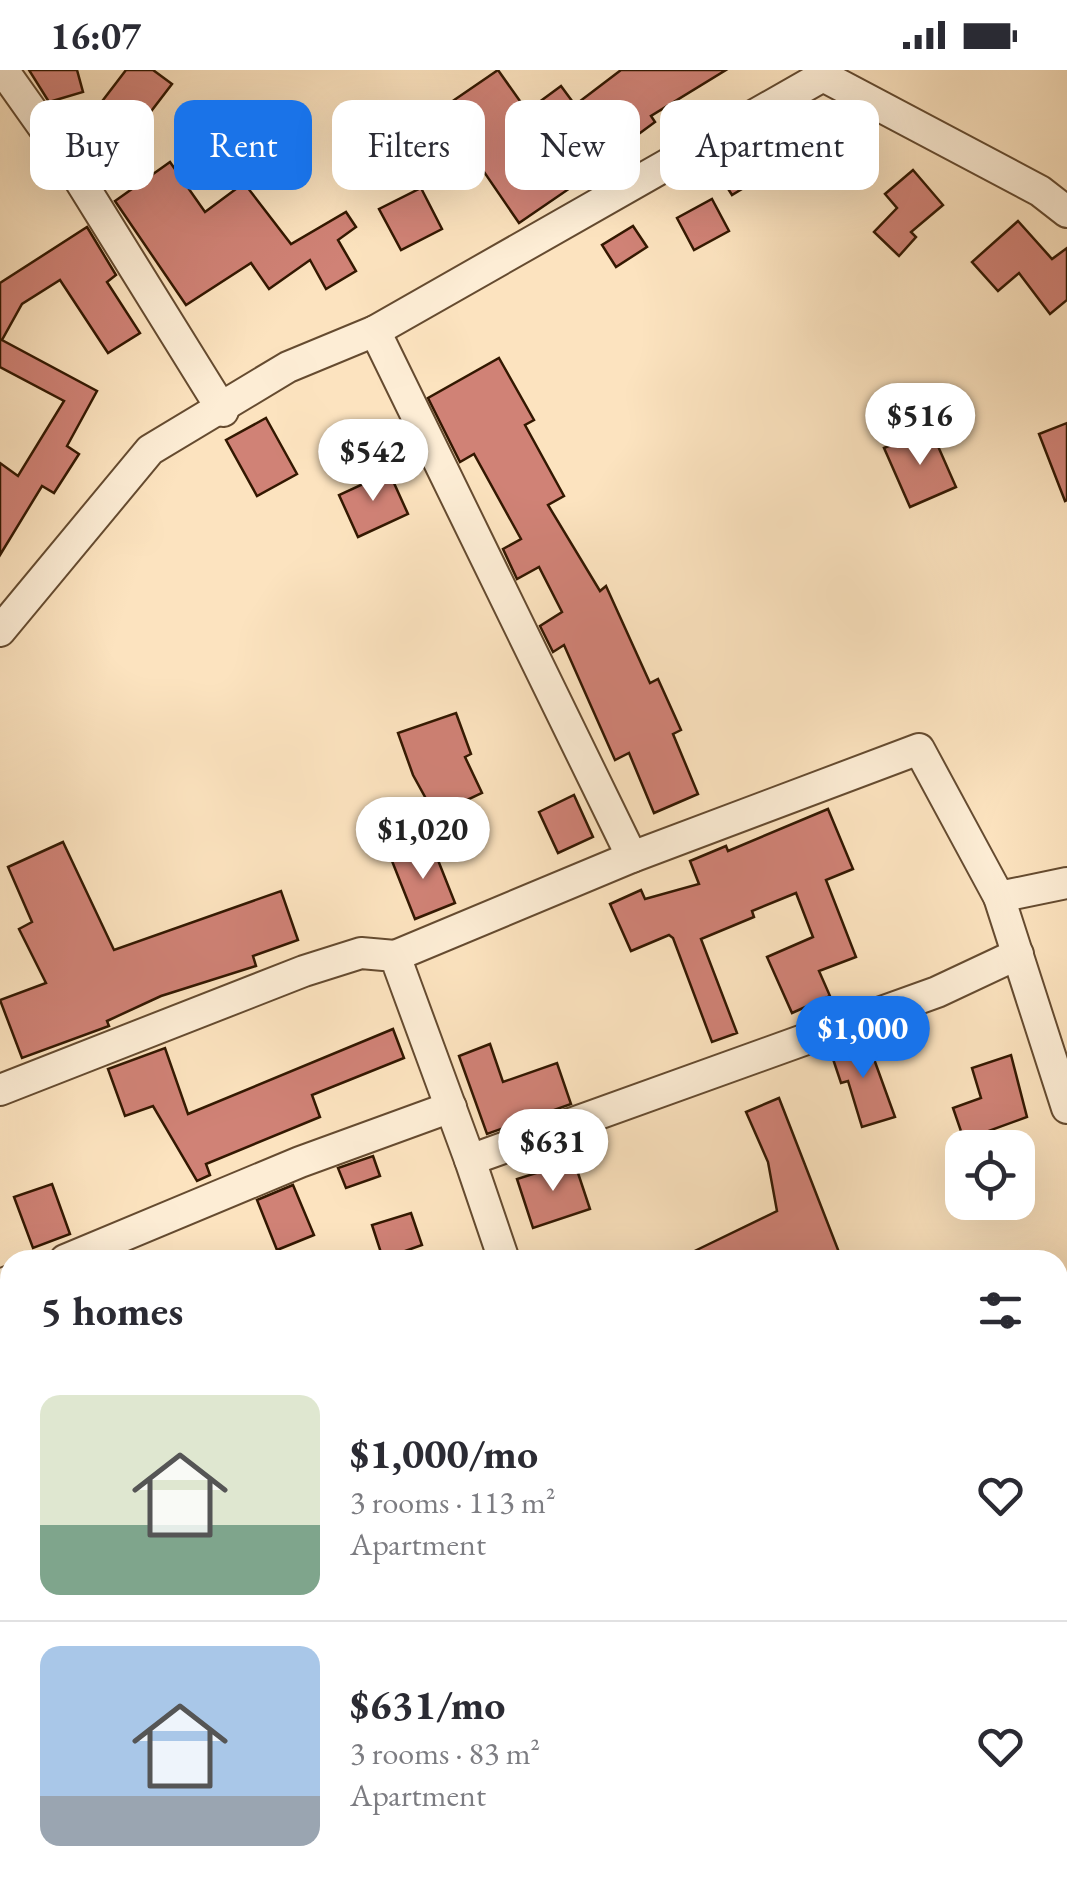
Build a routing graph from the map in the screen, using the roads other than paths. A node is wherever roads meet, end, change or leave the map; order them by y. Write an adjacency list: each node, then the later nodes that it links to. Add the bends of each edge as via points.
1 (3, 70): 5 (street, via 72,166)
2 (827, 73): 3 (street); 4 (street)
3 (1067, 212)
4 (374, 331): 5 (street, via 288,367); 7 (street)
5 (223, 410): 6 (street, via 150,450)
6 (0, 630)
7 (632, 857): 9 (street, via 919,748); 11 (street)
8 (1067, 883): 9 (street)
9 (999, 897): 10 (street)
10 (1018, 954): 14 (street); 15 (street, via 938,992)
11 (395, 956): 12 (street, via 361,953 304,971); 13 (street)
12 (0, 1090)
13 (451, 1107): 15 (street); 16 (street)
14 (1067, 1108)
15 (470, 1160): 17 (street)
16 (89, 1250)
17 (501, 1250)

